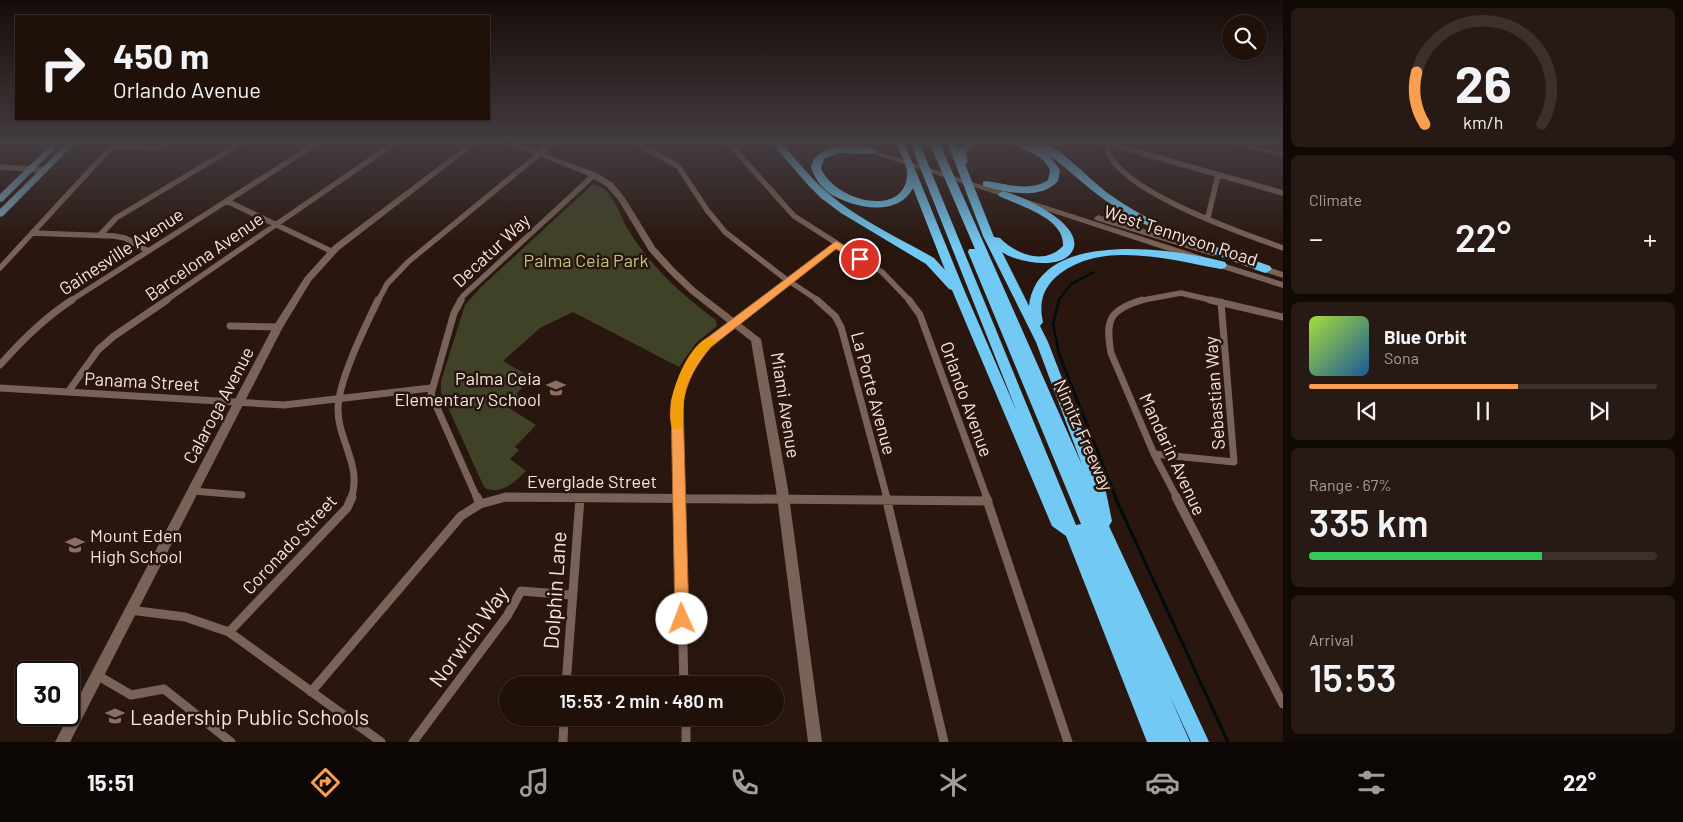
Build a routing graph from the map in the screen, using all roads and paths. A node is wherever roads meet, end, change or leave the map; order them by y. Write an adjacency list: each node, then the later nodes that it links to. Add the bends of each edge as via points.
1 (22, 177): 33 (main road)
2 (37, 177): 35 (main road)
3 (84, 177): 39 (street)
4 (185, 177): 40 (street, via 116,218)
5 (265, 177): 34 (street, Gainesville Avenue)
6 (345, 177): 38 (street, Barcelona Avenue)
7 (429, 177): 44 (street, Calaroga Avenue)
8 (512, 177): 62 (street, Coronado Street, via 408,262 387,284 344,380)
9 (592, 177): 60 (street, Decatur Way, via 463,296 454,313)
10 (596, 177): 54 (street, Miami Avenue, via 618,193 647,241 672,271)
11 (685, 177): 49 (street, La Porte Avenue, via 725,232)
12 (759, 177): 41 (street, Orlando Avenue, via 782,206)
13 (805, 177): 51 (highway, via 845,211 930,261)
14 (818, 177): 15 (highway, via 826,188 841,197 880,204 903,197)
15 (910, 177)
16 (912, 177): 51 (highway)
17 (929, 177): 65 (highway)
18 (941, 177): 86 (highway)
19 (949, 177): 75 (highway, Nimitz Freeway)
20 (958, 177): 29 (street, West Tennyson Road)
21 (960, 177): 29 (street, West Tennyson Road)
22 (968, 177): 29 (highway)
23 (969, 177): 29 (highway)
24 (1054, 177): 30 (highway, via 1053,181 1042,188 1030,190)
25 (1080, 177): 47 (highway, via 1137,217 1179,237)
26 (1130, 177): 37 (street, via 1164,199)
27 (1218, 177): 37 (street)
28 (1224, 177): 31 (street)
29 (970, 180): 30 (street, West Tennyson Road); 32 (street, West Tennyson Road); 36 (highway)
30 (986, 184): 47 (street, West Tennyson Road)
31 (1283, 193)
32 (1003, 194): 36 (highway, via 1060,225 1068,237 1067,250 1060,257 1047,261 1016,256 1001,247); 45 (street, West Tennyson Road)
33 (0, 199)
34 (227, 201): 38 (street); 43 (street, Gainesville Avenue)
35 (0, 214)
36 (979, 214): 57 (highway)
37 (1208, 217): 42 (street)
38 (274, 225): 44 (street); 61 (street, Barcelona Avenue, via 114,336 98,350)
39 (32, 233): 40 (street); 46 (street)
40 (100, 235): 43 (street, via 125,238)
41 (836, 245): 49 (street); 72 (street, Orlando Avenue, via 883,274 920,315)
42 (1283, 248)
43 (148, 251): 58 (street, Gainesville Avenue, via 47,316)
44 (331, 251): 56 (street, Calaroga Avenue, via 307,277)
45 (1221, 265): 50 (street, West Tennyson Road); 57 (highway, via 1156,253 1130,252 1074,260 1054,272 1038,291 1034,309)
46 (0, 268)
47 (1266, 269): 48 (street, West Tennyson Road)
48 (1283, 275)
49 (788, 281): 54 (street); 71 (street, La Porte Avenue, via 826,305 841,327)
50 (1283, 285)
51 (959, 292): 74 (highway, via 1057,521)
52 (1221, 302): 53 (street, Mandarin Avenue); 64 (street, Sebastian Way, via 1234,462); 64 (street, Mandarin Avenue, via 1172,293 1122,306 1110,319 1108,337 1111,353)
53 (1283, 317)
54 (734, 322): 69 (street, via 698,354 682,382 677,402); 70 (street, Miami Avenue, via 759,345)
55 (230, 326): 56 (street)
56 (278, 327): 63 (street, Calaroga Avenue)
57 (1042, 342): 75 (highway, via 1099,492)
58 (0, 365)
59 (0, 388): 61 (street, Panama Street)
60 (431, 388): 62 (street, Panama Street); 73 (street)
61 (68, 392): 63 (street, Panama Street)
62 (339, 399): 63 (street, Panama Street, via 284,405); 78 (street, Coronado Street, via 340,425 356,484 354,495 347,508)
63 (240, 402): 66 (street, Calaroga Avenue)
64 (1154, 454): 83 (street, Mandarin Avenue)
65 (1049, 475): 74 (highway); 97 (highway, via 1062,485)
66 (193, 491): 67 (street); 77 (street, Calaroga Avenue)
67 (242, 494)
68 (580, 498): 69 (street, Everglade Street); 73 (street, Everglade Street, via 506,497); 76 (street, Dolphin Lane)
69 (678, 498): 70 (street, Everglade Street); 81 (street)
70 (783, 498): 71 (street, Everglade Street); 93 (street, Miami Avenue)
71 (887, 499): 72 (street, Everglade Street); 94 (street, La Porte Avenue)
72 (988, 501): 95 (street, Orlando Avenue)
73 (480, 504): 82 (street, Everglade Street, via 461,516)
74 (1071, 531): 96 (highway)
75 (1112, 550): 86 (highway, Nimitz Freeway)
76 (571, 595): 80 (street, Dolphin Lane); 90 (street, Norwich Way, via 521,591 507,616)
77 (130, 610): 78 (street, via 185,617); 79 (street, Calaroga Avenue)
78 (229, 632): 82 (street)
79 (97, 675): 87 (street, Calaroga Avenue); 88 (street, via 131,695 164,689)
80 (566, 676)
81 (684, 676)
82 (311, 692): 89 (street)
83 (1283, 704)
84 (564, 726): 91 (street)
85 (686, 726): 92 (street)
86 (1193, 740)
87 (62, 742)
88 (231, 742)
89 (381, 742)
90 (413, 742)
91 (563, 742)
92 (686, 742)
93 (815, 742)
94 (944, 742)
95 (1068, 742)
96 (1156, 742)
97 (1168, 742)

